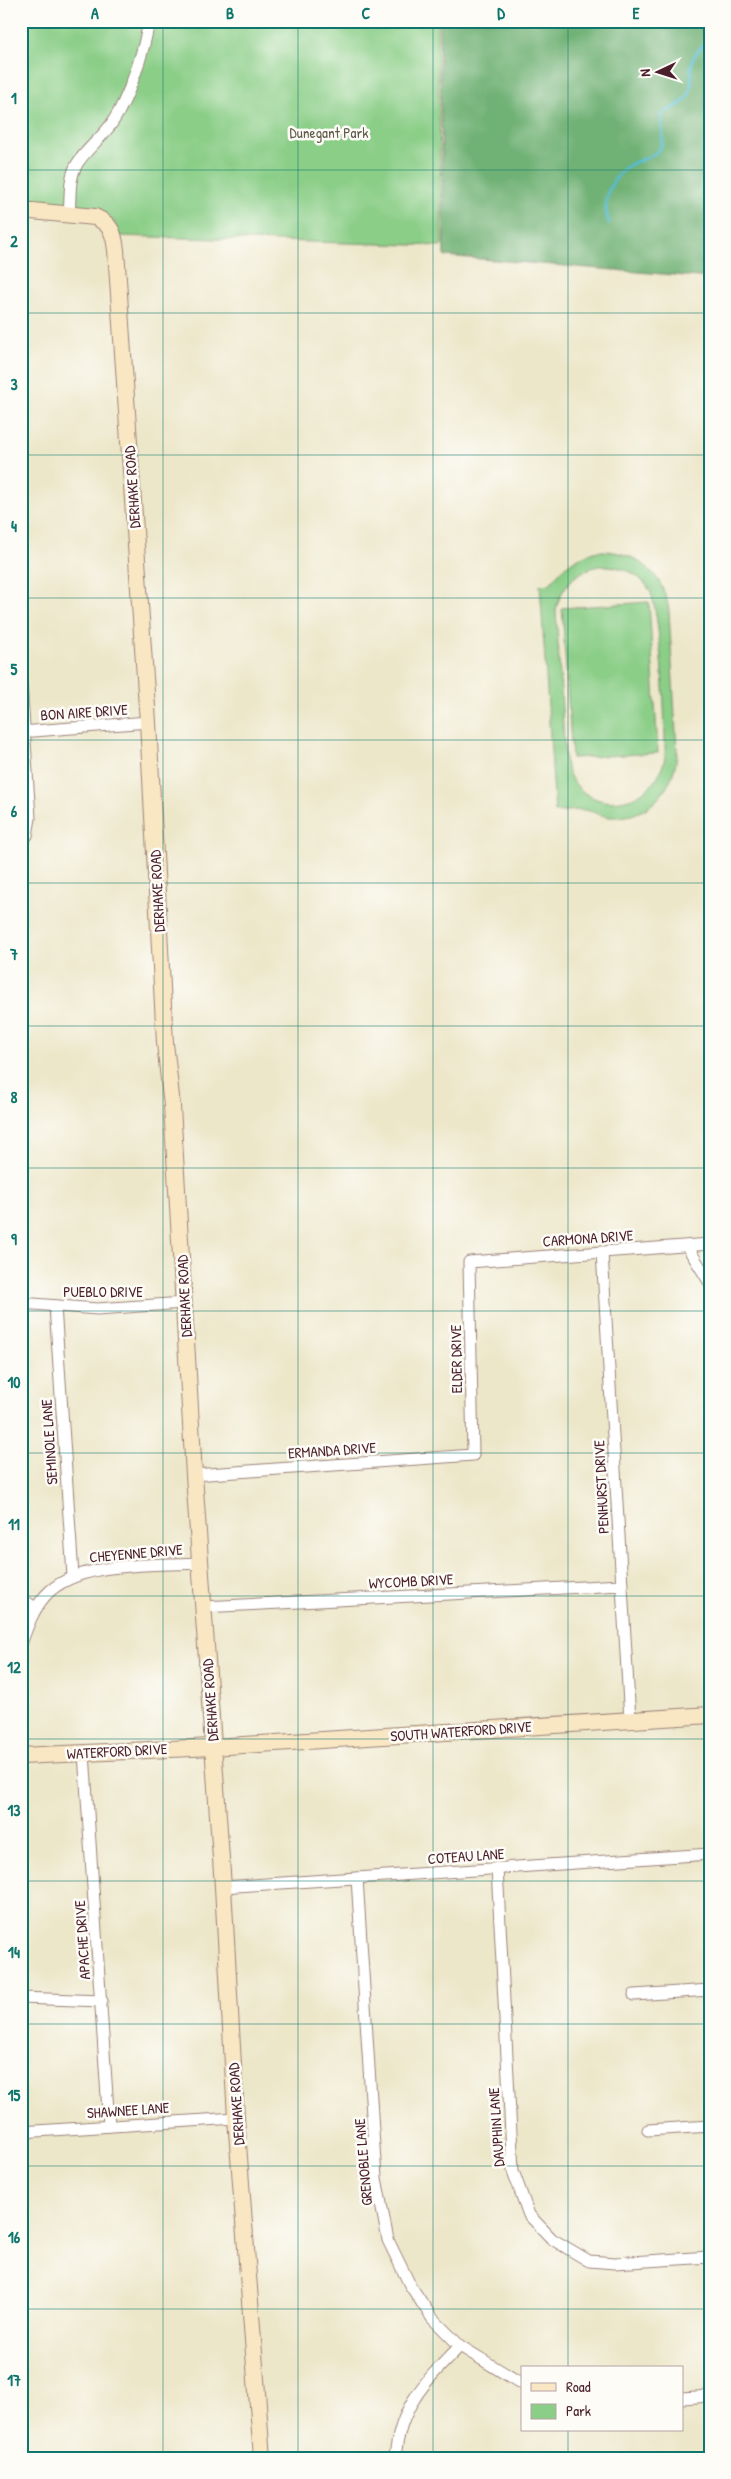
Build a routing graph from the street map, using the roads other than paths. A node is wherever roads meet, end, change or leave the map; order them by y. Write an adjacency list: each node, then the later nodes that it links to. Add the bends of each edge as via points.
1 (149, 21): 3 (street, via 141,55 112,124 77,164 70,184)
2 (21, 210): 3 (street, DERHAKE ROAD)
3 (68, 213): 5 (street, DERHAKE ROAD, via 95,217 106,222 114,232)
4 (21, 681): 6 (street)
5 (148, 722): 6 (street, BON AIRE DRIVE); 14 (street, DERHAKE ROAD, via 165,1042)
6 (23, 732): 7 (street, via 30,818 27,836)
7 (21, 843)
8 (710, 1244): 9 (street, CARMONA DRIVE)
9 (687, 1246): 10 (street, CARMONA DRIVE); 12 (street)
10 (602, 1252): 11 (street, CARMONA DRIVE); 20 (street, PENHURST DRIVE)
11 (469, 1262): 16 (street, ELDER DRIVE)
12 (710, 1283)
13 (21, 1302): 15 (street, PUEBLO DRIVE)
14 (184, 1303): 15 (street, PUEBLO DRIVE, via 97,1309); 17 (street, DERHAKE ROAD)
15 (55, 1306): 19 (street, SEMINOLE LANE)
16 (473, 1455): 17 (street, ERMANDA DRIVE)
17 (194, 1475): 18 (street, DERHAKE ROAD)
18 (200, 1562): 19 (street, CHEYENNE DRIVE, via 95,1570); 23 (street, DERHAKE ROAD)
19 (73, 1576): 22 (street, CHEYENNE DRIVE, via 46,1595)
20 (621, 1585): 23 (street, WYCOMB DRIVE); 26 (street, PENHURST DRIVE)
21 (21, 1599): 22 (street)
22 (36, 1608): 24 (street, CHEYENNE DRIVE)
23 (203, 1608): 27 (street, DERHAKE ROAD)
24 (21, 1644)
25 (710, 1715): 26 (street, SOUTH WATERFORD DRIVE)
26 (630, 1720): 27 (street, SOUTH WATERFORD DRIVE)
27 (213, 1747): 28 (street, WATERFORD DRIVE); 33 (street, DERHAKE ROAD)
28 (84, 1753): 29 (street, WATERFORD DRIVE); 37 (street, APACHE DRIVE)
29 (21, 1756)
30 (710, 1854): 31 (street, COTEAU LANE)
31 (497, 1868): 32 (street, COTEAU LANE); 43 (street, DAUPHIN LANE, via 513,2171 529,2216 552,2239 589,2261 615,2263)
32 (357, 1878): 33 (street, COTEAU LANE); 44 (street, GRENOBLE LANE, via 376,2178 388,2240 432,2318)
33 (224, 1887): 38 (street, DERHAKE ROAD)
34 (710, 1990): 35 (street)
35 (634, 1995)
36 (21, 1998): 37 (street)
37 (102, 2001): 39 (street, APACHE DRIVE)
38 (236, 2118): 39 (street, SHAWNEE LANE); 48 (street, DERHAKE ROAD)
39 (108, 2126): 42 (street, SHAWNEE LANE)
40 (710, 2126): 41 (street)
41 (648, 2130)
42 (21, 2132)
43 (710, 2257)
44 (460, 2346): 45 (street, GRENOBLE LANE); 49 (street, via 423,2384 410,2403 400,2425)
45 (521, 2383)
46 (710, 2396): 47 (street)
47 (684, 2398)
48 (262, 2458)
49 (395, 2458)

